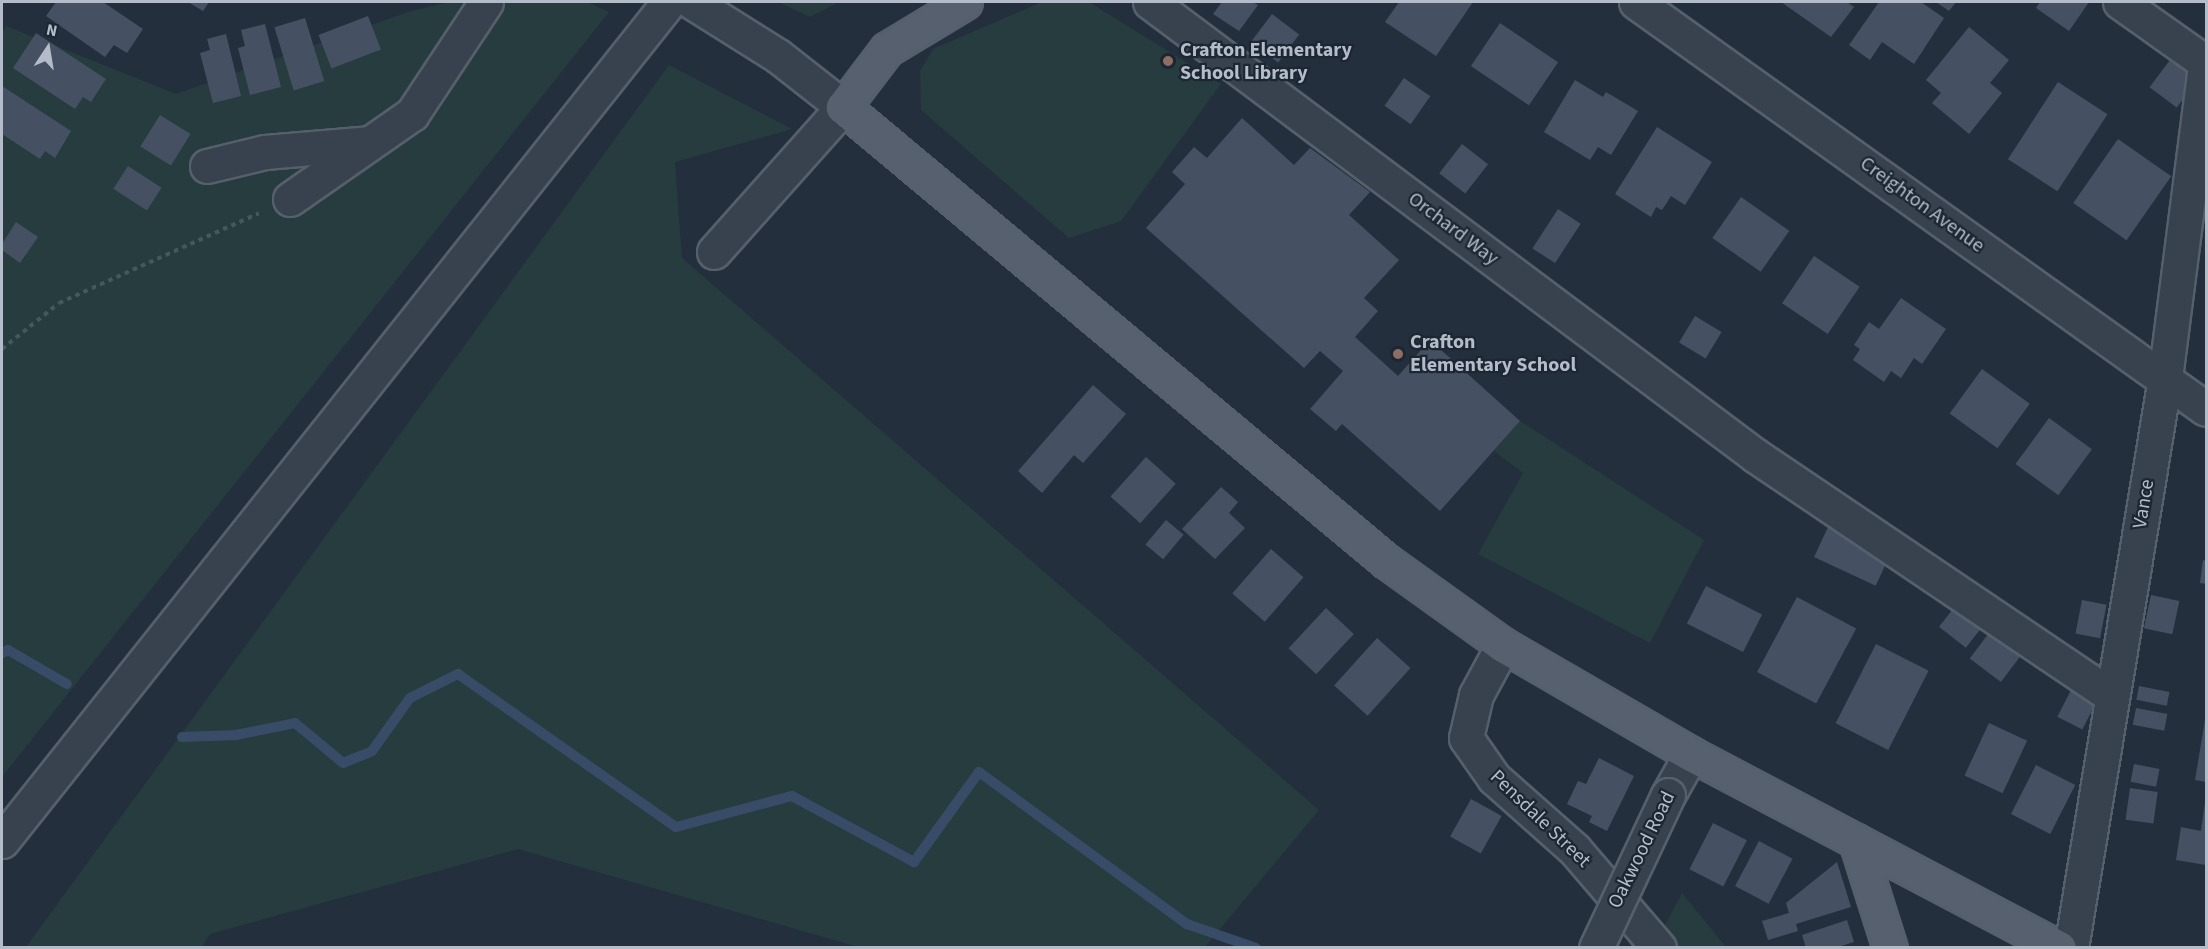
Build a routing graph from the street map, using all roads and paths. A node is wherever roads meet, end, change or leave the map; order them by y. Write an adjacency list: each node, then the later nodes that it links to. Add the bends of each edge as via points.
1 (486, 2): 10 (street, via 412,114)
2 (669, 2): 20 (street)
3 (692, 2): 9 (street, via 778,56)
4 (964, 2): 9 (main road, via 887,49)
5 (1150, 2): 18 (street, Orchard Way, via 1756,456)
6 (1636, 2): 15 (street, Creighton Avenue)
7 (2120, 2): 8 (street)
8 (2206, 61): 15 (street, Vance)
9 (843, 107): 13 (street); 17 (main road, via 1386,561)
10 (371, 142): 11 (street, via 265,152); 12 (street)
11 (207, 166)
12 (290, 199): 14 (path, via 59,303)
13 (714, 252)
14 (2, 349)
15 (2165, 378): 16 (street, Creighton Avenue); 18 (street, Vance)
16 (2206, 409)
17 (1503, 645): 19 (main road); 23 (street, Pensdale Street, via 1476,695 1466,738 1494,778 1575,850)
18 (2112, 696): 26 (street, Vance)
19 (1691, 754): 21 (main road); 22 (street, Oakwood Road, bridge)
20 (2, 840)
21 (1856, 841): 24 (main road); 25 (main road)
22 (1596, 948)
23 (1659, 948)
24 (1890, 948)
25 (2059, 948)
26 (2071, 948)

